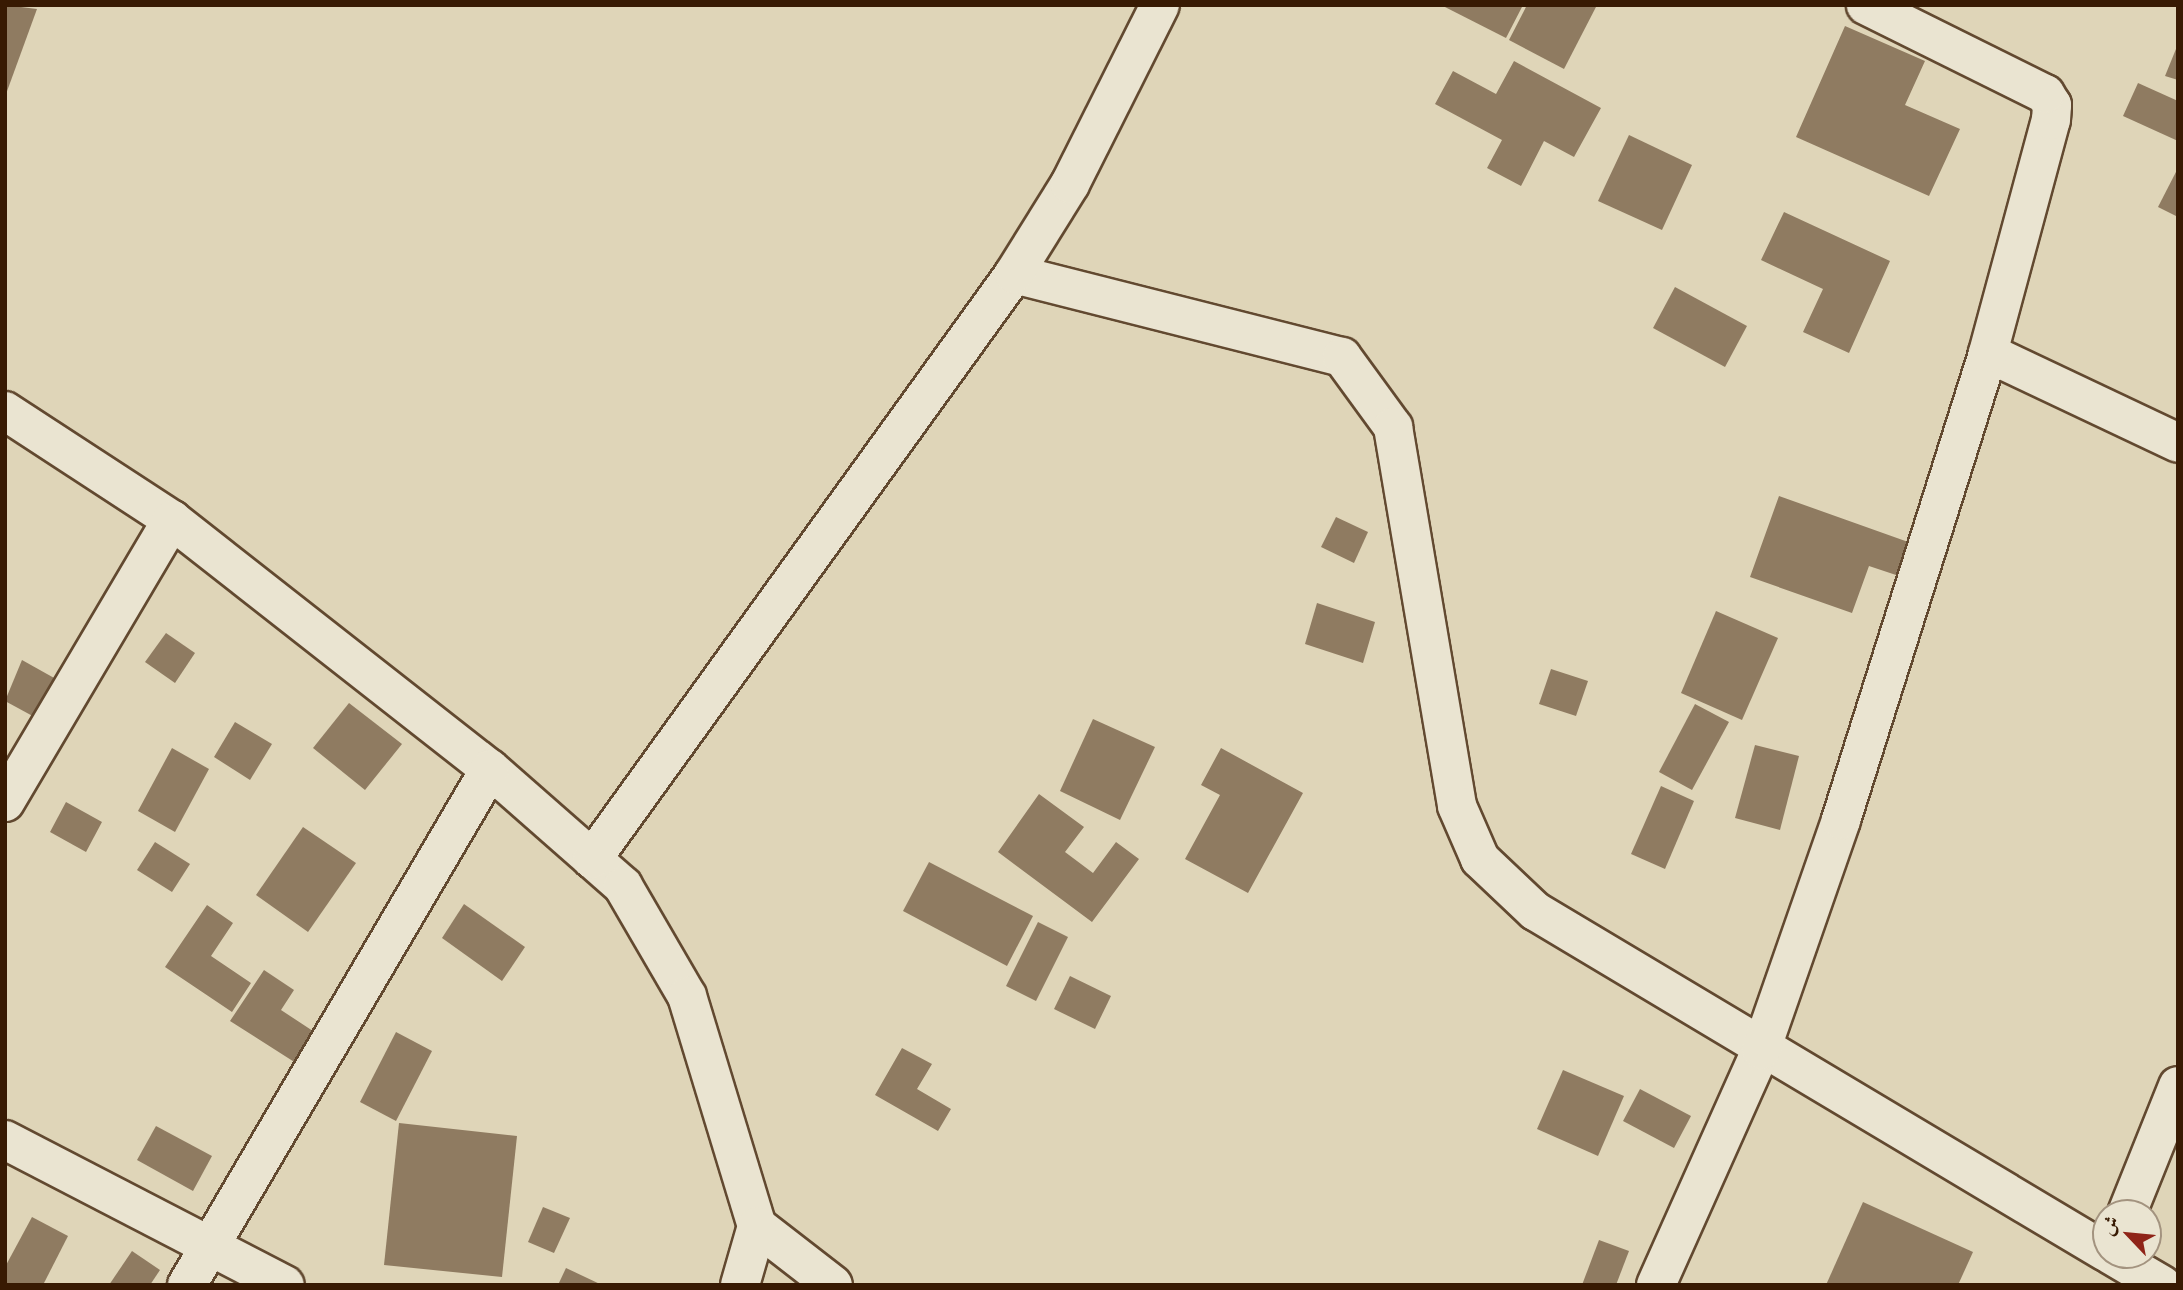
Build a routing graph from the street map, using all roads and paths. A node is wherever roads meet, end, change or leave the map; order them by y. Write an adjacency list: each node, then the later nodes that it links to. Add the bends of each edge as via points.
1 (1160, 5): 3 (street, via 1070,184)
2 (1866, 5): 4 (street, via 2030,86 2052,105)
3 (1014, 274): 10 (street); 11 (street, via 1342,358 1393,427 1457,806 1480,859 1535,911)
4 (1989, 353): 6 (street); 11 (street, via 1841,820)
5 (5, 411): 7 (street)
6 (2178, 443)
7 (172, 520): 8 (street); 9 (street)
8 (490, 769): 10 (street); 17 (street)
9 (5, 802)
10 (592, 859): 15 (street, via 623,886 687,996)
11 (1761, 1050): 16 (street); 23 (street)
12 (2178, 1086): 14 (street)
13 (5, 1140): 17 (street)
14 (2133, 1199)
15 (757, 1226): 21 (street); 22 (street)
16 (2092, 1244)
17 (207, 1247): 19 (street); 20 (street)
18 (2135, 1269): 24 (street)
19 (187, 1285)
20 (285, 1285)
21 (740, 1285)
22 (833, 1285)
23 (1656, 1285)
24 (2162, 1285)

